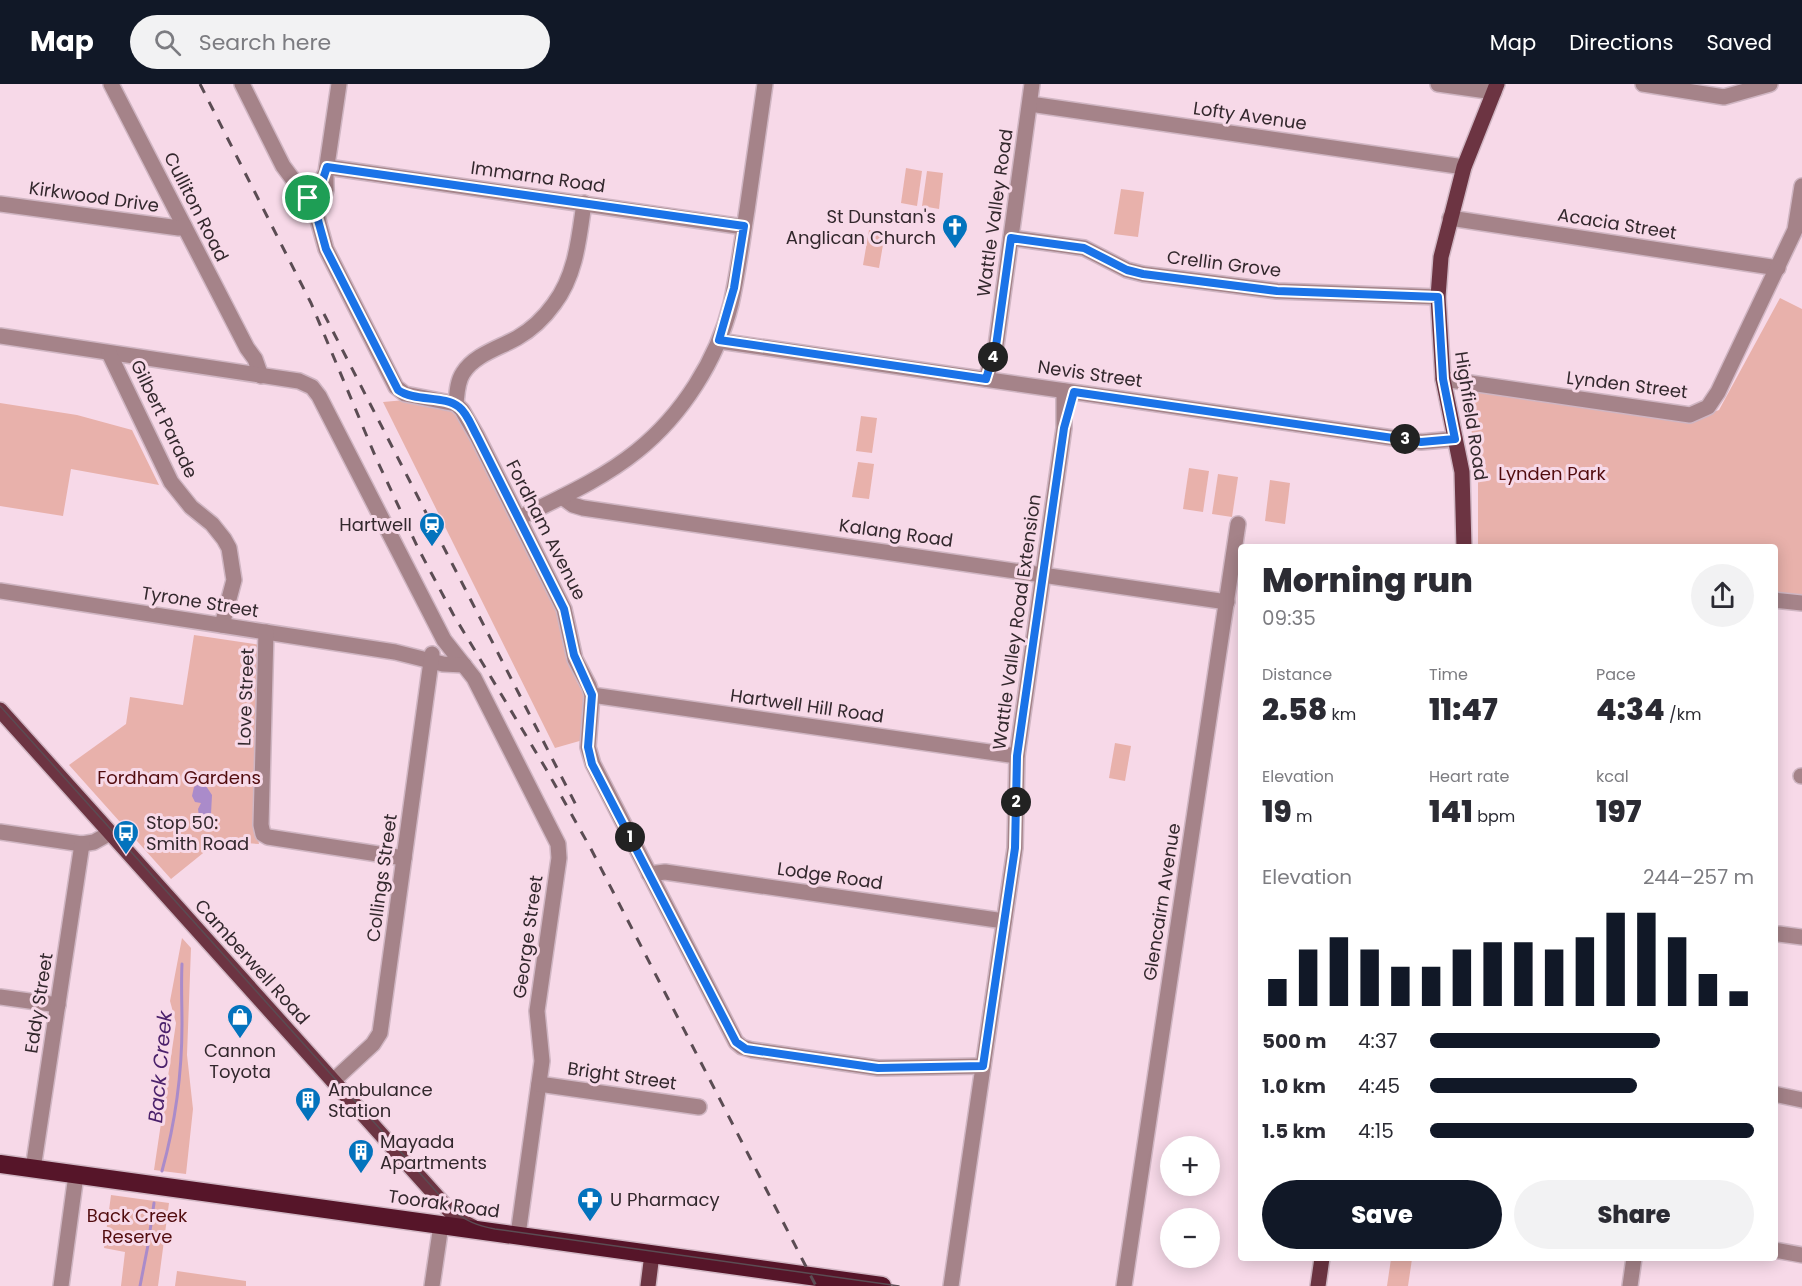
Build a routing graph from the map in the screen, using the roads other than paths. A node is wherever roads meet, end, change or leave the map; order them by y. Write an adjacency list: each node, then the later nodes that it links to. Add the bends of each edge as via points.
1 (111, 84): 19 (street, Culliton Road)
2 (242, 84): 17 (street, via 283,166)
3 (339, 84): 13 (street)
4 (765, 84): 20 (street)
5 (1032, 84): 11 (street, Wattle Valley Road)
6 (1438, 84): 10 (street)
7 (1643, 84): 9 (street)
8 (1770, 84): 9 (street, via 1724,97)
9 (1661, 85)
10 (1496, 88): 12 (main road, Highfield Road)
11 (1030, 104): 12 (street, Lofty Avenue); 21 (street, Wattle Valley Road)
12 (1464, 167): 18 (main road, Highfield Road)
13 (326, 170): 15 (street, Immarna Road); 17 (street)
14 (1802, 186): 22 (street, Lynden Street, via 1795,230)
15 (584, 203): 20 (street, Immarna Road); 31 (street, via 576,257 559,298 526,332 469,365 460,379)
16 (0, 204): 19 (street, Kirkwood Drive)
17 (309, 204): 31 (street, via 326,249 398,390)
18 (1450, 218): 22 (street, Acacia Street); 23 (main road, Highfield Road, via 1441,257)
19 (184, 226): 27 (street, Culliton Road, via 247,348)
20 (744, 226): 25 (street, via 734,288)
21 (1011, 238): 23 (street, Crellin Grove, via 1084,248 1143,274 1269,291); 29 (street, Wattle Valley Road)
22 (1778, 268): 28 (street, Lynden Street, via 1718,392 1708,407 1690,415)
23 (1438, 297): 28 (main road, Highfield Road)
24 (0, 336): 26 (street, George Street)
25 (719, 340): 29 (street, Nevis Street); 33 (street, via 686,399 657,433 614,468)
26 (109, 353): 27 (street, George Street); 42 (street, Gilbert Parade, via 171,482 190,507 212,524 229,548 234,580)
27 (256, 375): 44 (street, George Street, via 304,382 315,390)
28 (1443, 379): 32 (main road, Highfield Road)
29 (992, 380): 30 (street, Nevis Street)
30 (1069, 391): 32 (street, Nevis Street, via 1421,442); 37 (street, Wattle Valley Road Extension)
31 (456, 404): 34 (street, Fordham Avenue, via 465,413)
32 (1455, 439): 36 (main road, Highfield Road, via 1462,472)
33 (562, 497): 34 (street); 37 (street, Kalang Road, via 583,508)
34 (519, 518): 46 (street, Fordham Avenue, via 564,609 574,655)
35 (1238, 524): 40 (street, Glencairn Avenue)
36 (1464, 544)
37 (1044, 574): 40 (street, Kalang Road); 48 (street, Wattle Valley Road Extension)
38 (0, 591): 42 (street, Tyrone Street)
39 (1778, 600): 41 (street)
40 (1227, 602): 83 (street, Glencairn Avenue)
41 (1802, 603)
42 (222, 625): 43 (street, Tyrone Street)
43 (266, 632): 44 (street, Tyrone Street, via 395,652); 52 (street, Love Street, via 263,834)
44 (436, 651): 45 (street, Tyrone Street); 45 (street, George Street); 52 (street, Collings Street)
45 (464, 665): 61 (street, George Street, via 558,847 537,1017 542,1055)
46 (592, 695): 48 (street, Hartwell Hill Road); 53 (street, Fordham Avenue, via 590,758)
47 (0, 710): 50 (main road, Camberwell Road)
48 (1017, 756): 54 (street, Wattle Valley Road Extension, via 1016,839)
49 (0, 832): 51 (street)
50 (110, 833): 51 (street); 60 (main road, Camberwell Road)
51 (82, 844): 58 (street, Eddy Street)
52 (404, 858): 60 (street, Collings Street, via 379,1036)
53 (649, 874): 54 (street, Lodge Road, via 664,872); 59 (street, Fordham Avenue, via 741,1047 878,1068)
54 (1004, 921): 59 (street, Wattle Valley Road Extension)
55 (1779, 934): 56 (street)
56 (1802, 937)
57 (0, 997): 58 (street)
58 (58, 1005): 66 (street, Eddy Street)
59 (983, 1066): 82 (street, Wattle Valley Road Extension)
60 (333, 1081): 68 (main road, Camberwell Road)
61 (539, 1084): 64 (street, Bright Street); 72 (street, George Street)
62 (1778, 1095): 63 (street)
63 (1802, 1100)
64 (699, 1107)
65 (0, 1164): 66 (highway, Toorak Road)
66 (33, 1169): 67 (highway, Toorak Road)
67 (76, 1175): 69 (highway, Toorak Road); 78 (street)
68 (434, 1194): 69 (main road, via 433,1214); 71 (main road, Camberwell Road, via 457,1218)
69 (416, 1221): 70 (highway, Toorak Road)
70 (441, 1225): 71 (highway, Toorak Road); 79 (street)
71 (483, 1230): 72 (highway, Toorak Road)
72 (518, 1235): 74 (highway, Toorak Road)
73 (1778, 1251): 75 (street)
74 (652, 1254): 80 (main road); 81 (highway, Toorak Road)
75 (1802, 1255)
76 (1322, 1261): 84 (main road)
77 (1634, 1261): 85 (street)
78 (61, 1286)
79 (432, 1286)
80 (648, 1286)
81 (882, 1286)
82 (951, 1286)
83 (1125, 1286)
84 (1318, 1286)
85 (1630, 1286)

